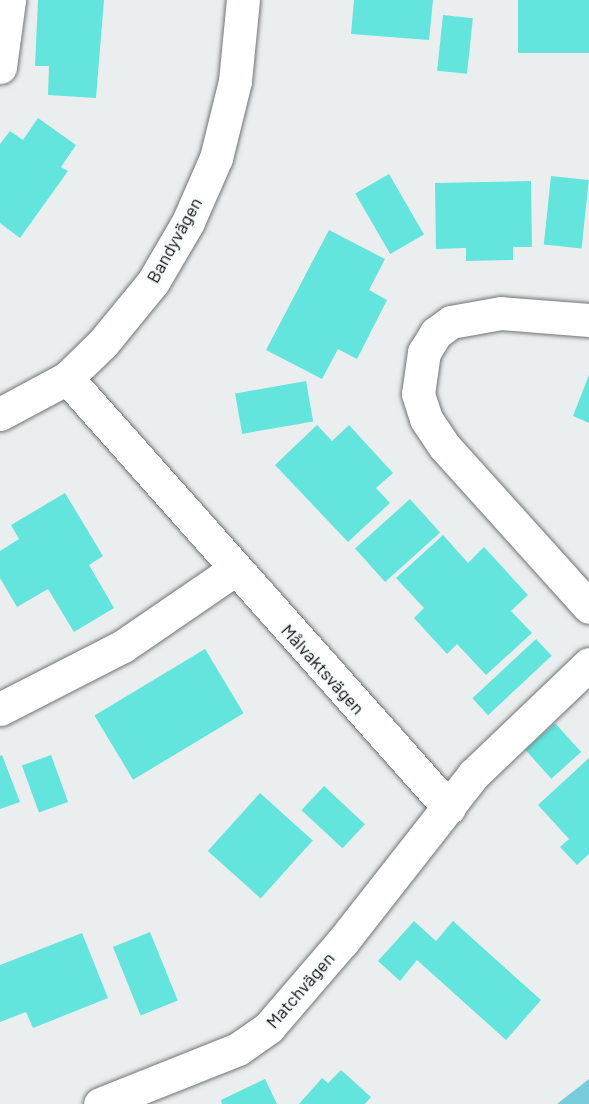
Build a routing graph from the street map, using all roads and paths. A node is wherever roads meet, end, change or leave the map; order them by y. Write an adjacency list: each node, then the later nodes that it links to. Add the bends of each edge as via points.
1 (9, 0): 3 (street)
2 (243, 0): 5 (street, Bandyvägen, via 232,92 216,158 188,222 153,282 103,343)
3 (0, 67)
4 (589, 320): 8 (street, via 501,313 452,322 436,333 424,352 418,394 426,419 445,447)
5 (66, 378): 6 (street, Bandyvägen); 7 (street, Målvaktsvägen)
6 (0, 414)
7 (234, 570): 10 (street, via 123,646); 11 (street, Målvaktsvägen)
8 (589, 607)
9 (589, 664): 11 (street, via 474,774)
10 (0, 709)
11 (448, 808): 12 (street, Matchvägen, via 269,1027 238,1049)
12 (100, 1104)

